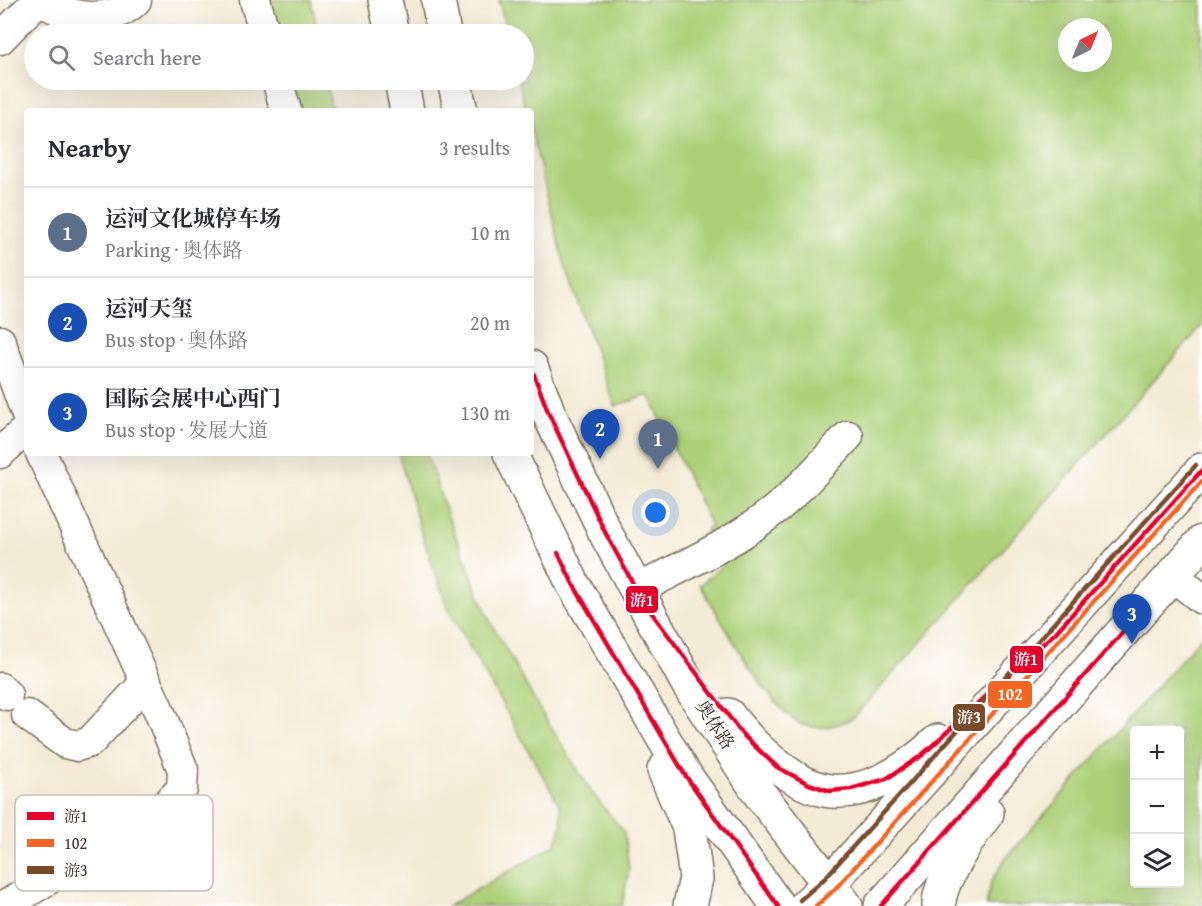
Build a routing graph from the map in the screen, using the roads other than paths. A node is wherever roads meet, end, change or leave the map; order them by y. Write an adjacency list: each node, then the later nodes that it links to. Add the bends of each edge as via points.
1 (40, 0): 2 (lane, via 81,18 118,12); 9 (lane)
2 (136, 0)
3 (255, 0): 6 (lane)
4 (385, 0): 7 (main road)
5 (438, 0): 8 (main road)
6 (262, 24)
7 (390, 24)
8 (442, 24)
9 (0, 39)
10 (281, 90): 13 (lane)
11 (403, 90): 14 (main road)
12 (456, 90): 15 (main road)
13 (285, 108)
14 (406, 108)
15 (460, 108)
16 (0, 341): 18 (lane)
17 (534, 374): 27 (main road, 奥体路, via 606,534)
18 (24, 407)
19 (24, 432): 21 (lane)
20 (848, 435): 27 (lane, via 791,496 764,518)
21 (0, 453)
22 (42, 456): 32 (lane)
23 (511, 456): 29 (main road)
24 (1202, 470): 30 (main road)
25 (1202, 542): 26 (main road)
26 (1173, 576): 28 (lane); 31 (main road)
27 (639, 595): 30 (main road, via 742,734 777,767 830,790 851,789 886,779 921,756); 36 (main road, 奥体路, via 688,684 759,793)
28 (1202, 599)
29 (598, 627): 38 (main road, via 689,828 696,878); 39 (main road, via 685,775)
30 (1056, 632): 36 (main road)
31 (1089, 670): 41 (main road); 42 (main road, via 956,859)
32 (146, 682): 33 (lane, via 90,742 77,746 65,743); 34 (lane, via 183,770 182,789)
33 (12, 699)
34 (176, 795)
35 (22, 891): 37 (lane)
36 (838, 895): 40 (main road)
37 (5, 901)
38 (690, 906)
39 (778, 906)
40 (805, 906)
41 (882, 906)
42 (939, 906)

